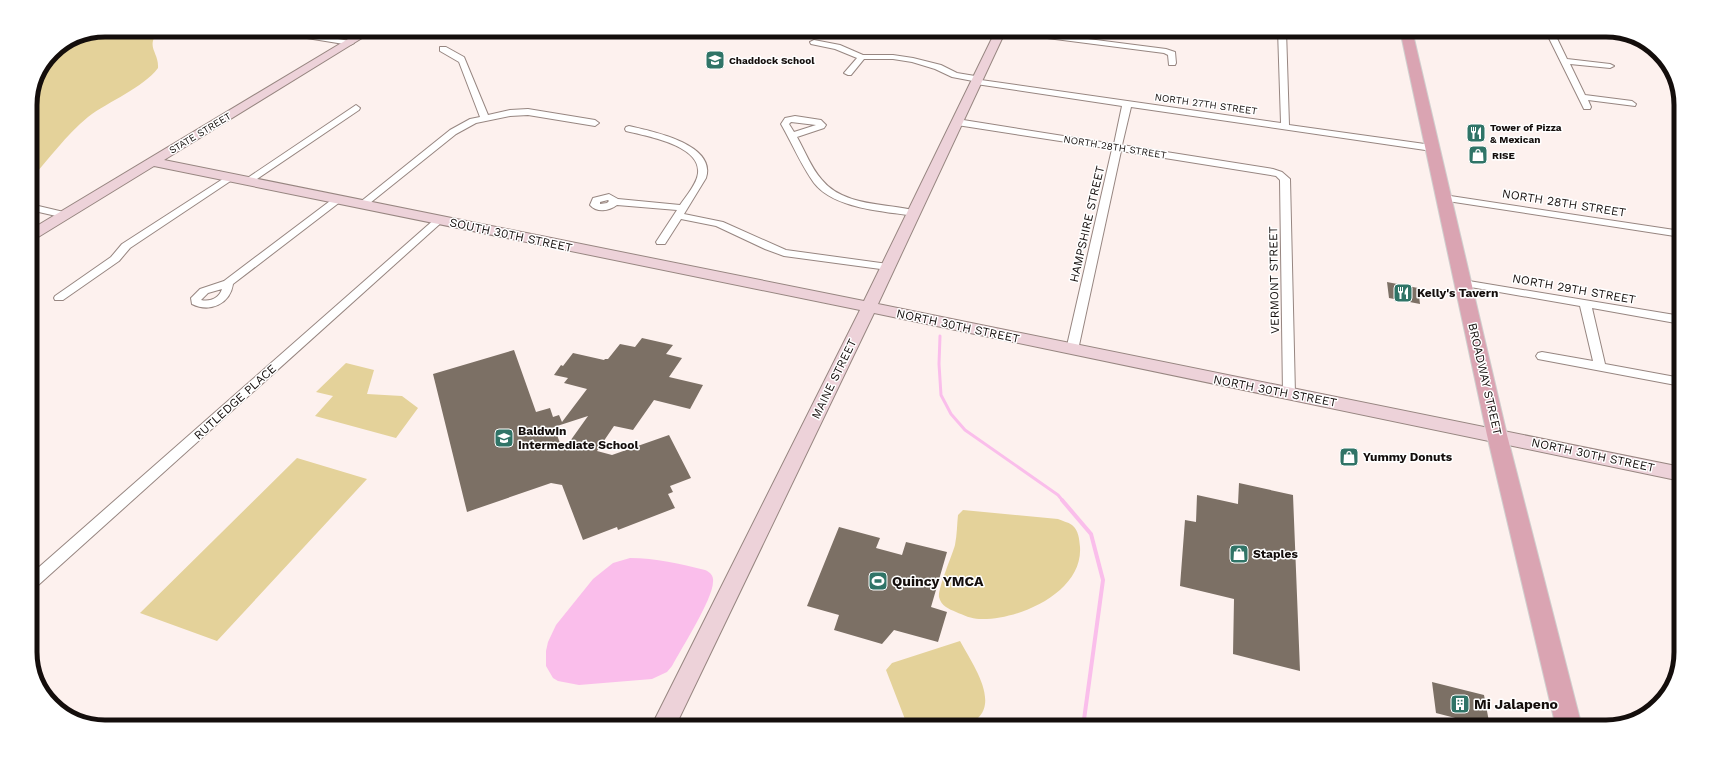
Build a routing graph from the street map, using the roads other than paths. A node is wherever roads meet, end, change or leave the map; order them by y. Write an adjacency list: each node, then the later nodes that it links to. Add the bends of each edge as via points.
1 (313, 37): 9 (street)
2 (359, 37): 9 (street, STATE STREET)
3 (998, 37): 16 (street, MAINE STREET)
4 (1056, 37): 13 (street, via 1166,51 1172,54)
5 (1282, 37): 25 (street)
6 (1408, 37): 29 (main road, BROADWAY STREET)
7 (1552, 37): 12 (street)
8 (814, 42): 11 (street, via 837,47)
9 (350, 43): 30 (street, STATE STREET)
10 (443, 49): 22 (street, via 463,62)
11 (862, 57): 15 (street); 16 (street, NORTH 27TH STREET, via 902,58)
12 (1564, 61): 14 (street); 17 (street)
13 (1172, 63)
14 (1610, 66)
15 (848, 73)
16 (977, 81): 18 (street, NORTH 27TH STREET); 23 (street, MAINE STREET)
17 (1582, 97): 19 (street); 20 (street)
18 (1127, 104): 25 (street, NORTH 27TH STREET); 28 (street, HAMPSHIRE STREET)
19 (1632, 104)
20 (1587, 107)
21 (356, 108): 33 (street)
22 (484, 117): 24 (street, via 528,112); 37 (street, via 453,132)
23 (958, 122): 28 (street, NORTH 28TH STREET); 40 (street, MAINE STREET)
24 (595, 123)
25 (1285, 126): 29 (street, NORTH 27TH STREET)
26 (629, 129): 39 (street, via 672,140 684,146 700,160 703,166 701,179)
27 (792, 136): 40 (street, via 818,182 828,192 855,203)
28 (1117, 147): 31 (street, NORTH 28TH STREET); 53 (street, HAMPSHIRE STREET)
29 (1432, 148): 34 (main road, BROADWAY STREET)
30 (152, 162): 32 (street, SOUTH 30TH STREET); 41 (street, STATE STREET)
31 (1273, 172): 57 (street, VERMONT STREET, via 1285,179)
32 (229, 178): 33 (street, SOUTH 30TH STREET); 49 (street, via 126,246 115,259)
33 (248, 182): 35 (street, SOUTH 30TH STREET)
34 (1444, 198): 44 (street, NORTH 28TH STREET); 48 (main road, BROADWAY STREET)
35 (337, 200): 37 (street, SOUTH 30TH STREET); 47 (street)
36 (614, 202): 39 (street)
37 (362, 205): 42 (street, SOUTH 30TH STREET)
38 (37, 209): 41 (street)
39 (681, 212): 45 (street); 46 (street, via 720,224 784,253)
40 (914, 213): 46 (street, MAINE STREET)
41 (65, 215): 43 (street, STATE STREET)
42 (439, 220): 51 (street, SOUTH 30TH STREET); 60 (street, RUTLEDGE PLACE)
43 (37, 232)
44 (1674, 233)
45 (661, 242)
46 (888, 267): 51 (street, MAINE STREET)
47 (228, 283)
48 (1463, 283): 50 (street, NORTH 29TH STREET); 58 (main road, BROADWAY STREET)
49 (59, 298)
50 (1585, 304): 52 (street, NORTH 29TH STREET); 55 (street)
51 (869, 307): 53 (street, NORTH 30TH STREET); 61 (street, MAINE STREET)
52 (1674, 319)
53 (1072, 350): 57 (street, NORTH 30TH STREET)
54 (1542, 356): 55 (street)
55 (1600, 367): 56 (street)
56 (1674, 381)
57 (1289, 394): 58 (street, NORTH 30TH STREET)
58 (1497, 435): 59 (street, NORTH 30TH STREET); 62 (main road, BROADWAY STREET)
59 (1674, 473)
60 (37, 578)
61 (666, 720)
62 (1567, 720)

